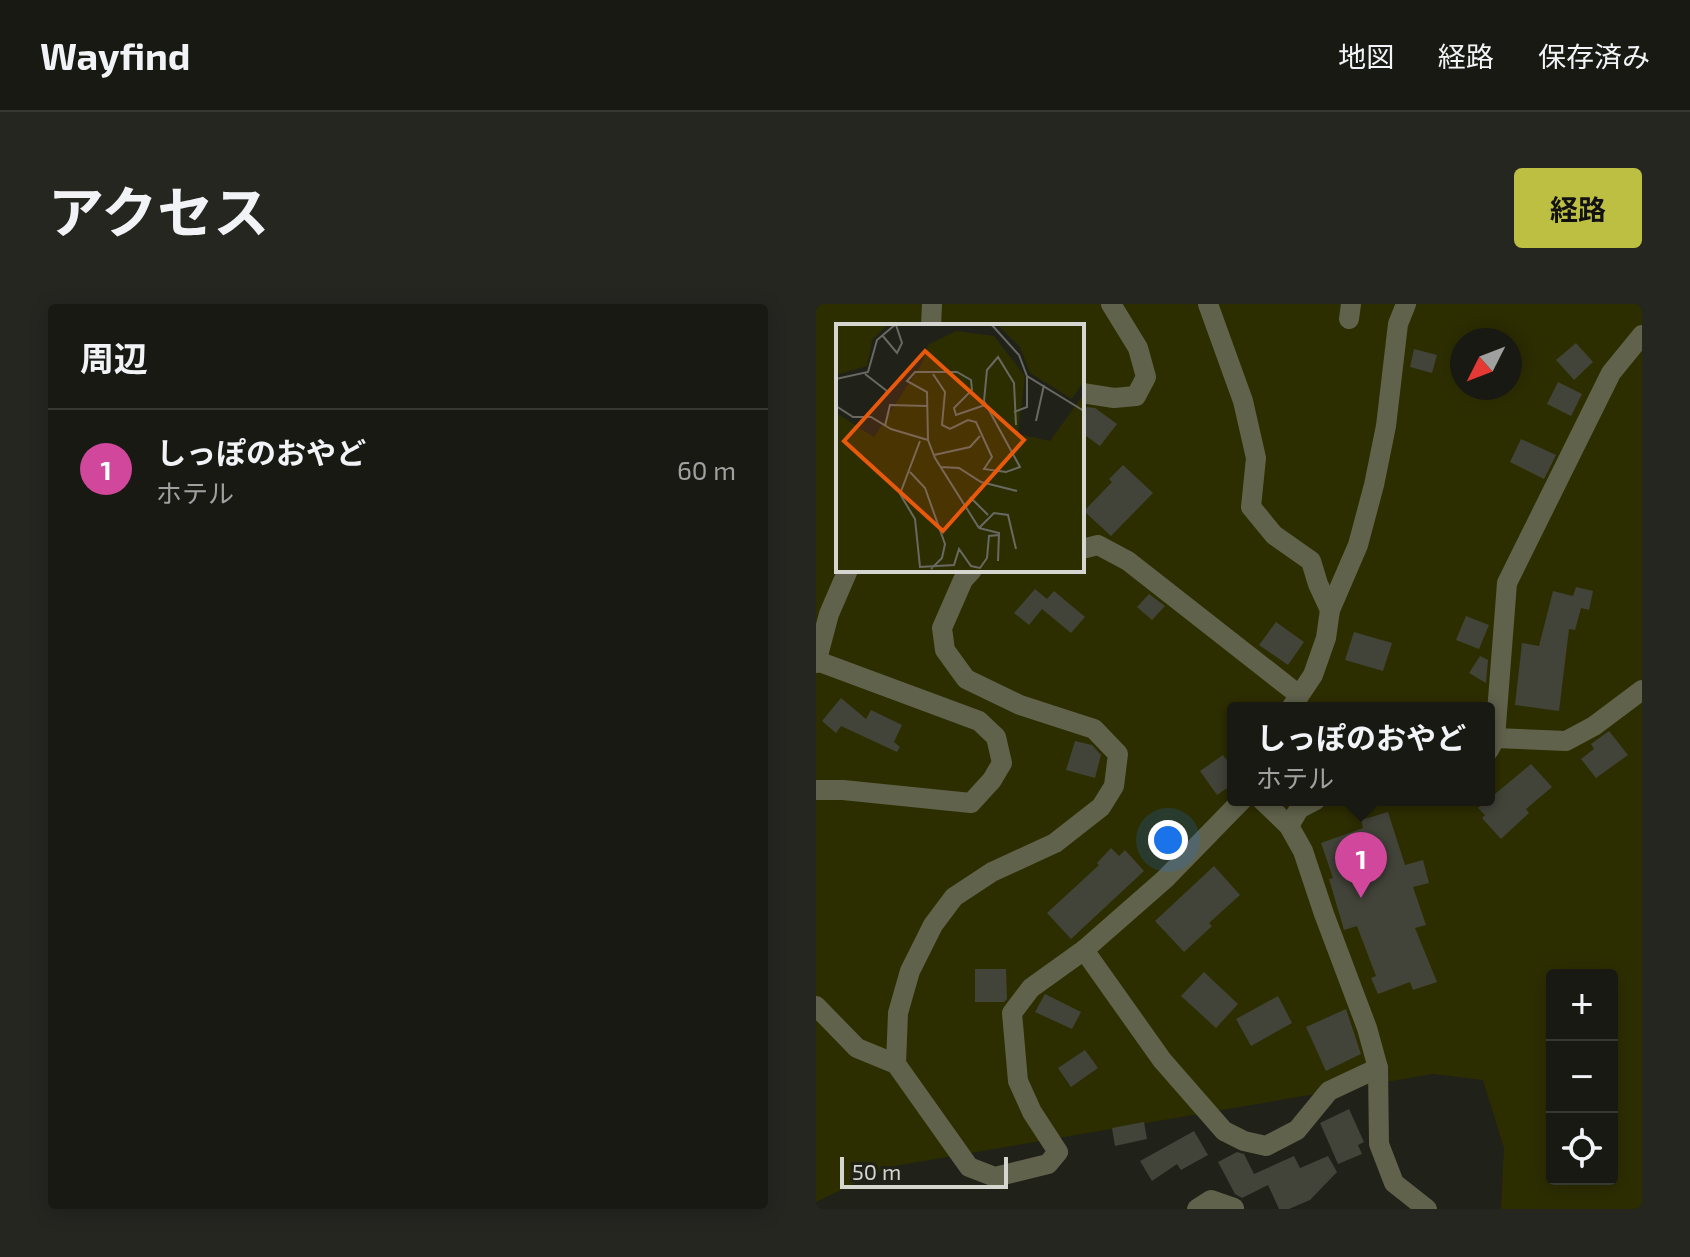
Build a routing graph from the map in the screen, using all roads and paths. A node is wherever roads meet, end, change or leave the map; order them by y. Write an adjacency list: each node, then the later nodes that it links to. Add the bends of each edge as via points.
1 (932, 304): 5 (street)
2 (1111, 304): 7 (street, via 1138,348 1146,377 1136,396)
3 (1208, 304): 11 (street, via 1243,401 1256,458 1251,507 1274,535 1311,561)
4 (1406, 304): 11 (street, via 1398,324 1374,485 1358,545)
5 (931, 324)
6 (1642, 335): 15 (street, via 1611,373 1507,583)
7 (1084, 393)
8 (1084, 548): 14 (street, via 1098,545 1128,561)
9 (847, 572): 12 (street)
10 (971, 572): 24 (street, via 942,628 945,650 966,679 1020,705 1094,729 1118,754 1114,786 1101,807 1055,843 992,872 954,897 910,971 898,1013)
11 (1330, 610): 14 (street, via 1317,662)
12 (817, 662): 17 (street, via 979,721 996,737 1002,763 971,803)
13 (1642, 690): 16 (street, via 1566,741)
14 (1295, 702)
15 (1495, 712)
16 (1495, 744)
17 (816, 790)
18 (1236, 806): 22 (street, via 1165,879)
19 (1268, 806): 21 (street)
20 (1305, 806): 21 (street)
21 (1289, 826): 25 (street, via 1303,851)
22 (1084, 950): 24 (street, via 1031,988 1012,1013 1018,1081 1058,1152 1048,1164 995,1177 969,1167); 25 (street, via 1162,1060 1224,1131 1244,1141 1266,1146 1297,1130 1329,1091)
23 (816, 1006): 24 (street, via 857,1048)
24 (896, 1064)
25 (1378, 1068): 28 (street, via 1379,1144 1394,1183)
26 (1234, 1208): 27 (street, via 1211,1200)
27 (1197, 1209)
28 (1427, 1209)

